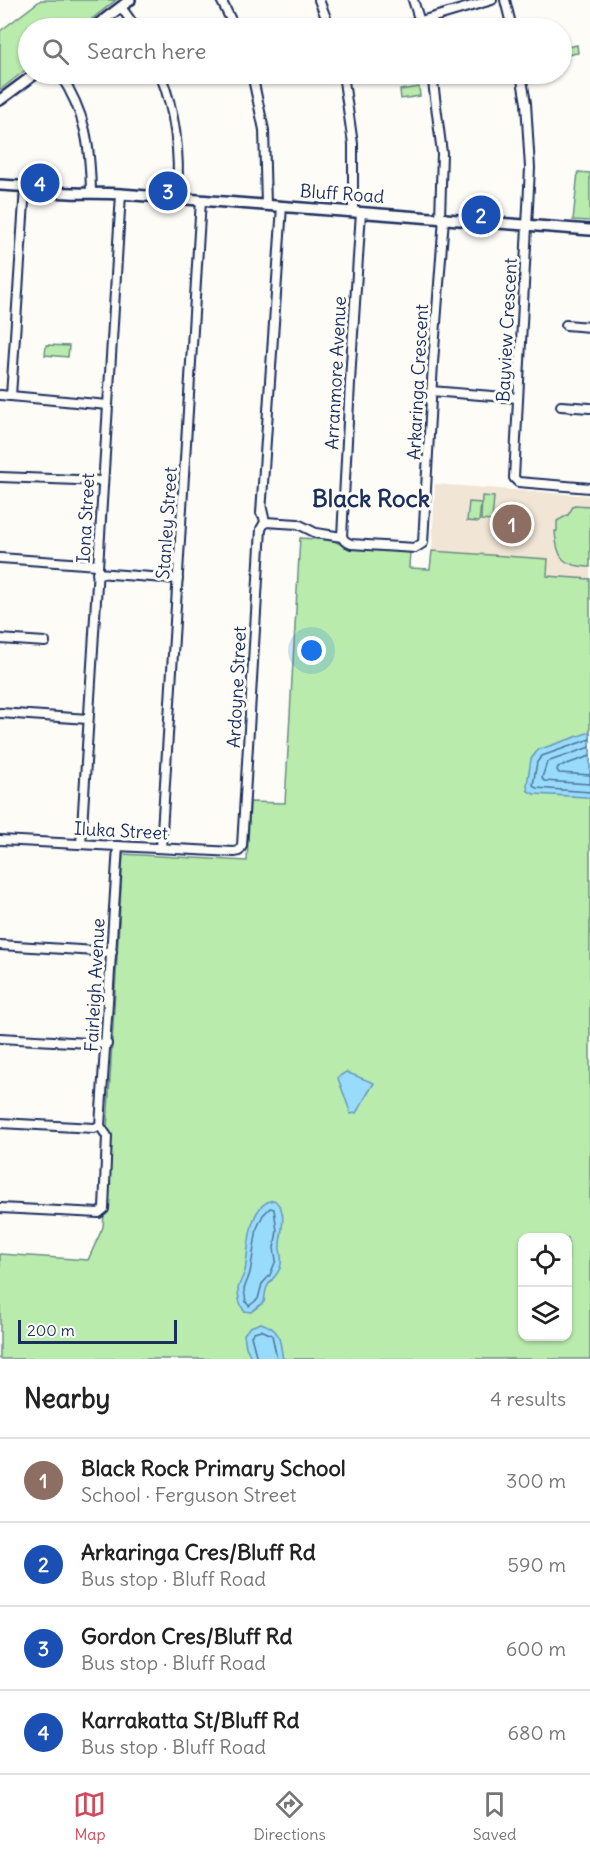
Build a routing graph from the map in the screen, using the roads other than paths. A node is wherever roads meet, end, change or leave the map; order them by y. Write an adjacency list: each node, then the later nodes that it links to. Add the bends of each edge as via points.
1 (130, 0): 7 (main road)
2 (221, 0): 10 (street)
3 (319, 0): 11 (street)
4 (413, 0): 12 (street)
5 (492, 0): 13 (street)
6 (505, 0): 14 (street)
7 (121, 7): 8 (main road); 9 (street)
8 (106, 18)
9 (128, 18)
10 (230, 18)
11 (326, 18)
12 (419, 18)
13 (441, 18)
14 (510, 18)
15 (22, 84): 22 (main road)
16 (66, 84): 25 (street, via 85,125)
17 (163, 84): 27 (street, via 176,137)
18 (254, 84): 29 (street, via 264,130)
19 (344, 84): 31 (street, Arranmore Avenue)
20 (433, 84): 32 (street, Arkaringa Crescent, via 442,153)
21 (522, 84): 33 (street, Bayview Crescent, via 529,144)
22 (0, 100)
23 (0, 185): 24 (main road, Bluff Road)
24 (28, 187): 25 (main road, Bluff Road); 39 (street)
25 (91, 192): 26 (main road, Bluff Road)
26 (121, 194): 27 (main road, Bluff Road); 41 (street, Iona Street)
27 (177, 198): 28 (main road, Bluff Road)
28 (201, 200): 29 (main road, Bluff Road); 51 (street, Stanley Street)
29 (266, 205): 30 (main road, Bluff Road)
30 (282, 206): 31 (main road, Bluff Road); 47 (street, Ardoyne Street, via 260,516)
31 (357, 212): 32 (main road, Bluff Road); 48 (street, Arranmore Avenue)
32 (442, 218): 33 (main road, Bluff Road); 37 (street, Arkaringa Crescent)
33 (528, 225): 34 (main road, Bluff Road); 40 (street, Bayview Crescent)
34 (590, 230)
35 (566, 325): 36 (street)
36 (590, 327)
37 (431, 391): 40 (street); 48 (street, Arkaringa Crescent, via 421,546 351,544)
38 (0, 395): 39 (street)
39 (11, 396): 41 (street)
40 (518, 398): 46 (street, Bayview Crescent, via 514,480)
41 (108, 405): 45 (street, Iona Street)
42 (561, 406): 43 (street)
43 (590, 408)
44 (0, 477): 45 (street)
45 (103, 481): 50 (street, Iona Street)
46 (590, 488)
47 (264, 523): 48 (street, via 298,524 316,533); 60 (street, Ardoyne Street)
48 (342, 534)
49 (0, 558): 50 (street)
50 (98, 569): 51 (street); 55 (street, Iona Street)
51 (178, 579): 59 (street, Stanley Street)
52 (0, 639): 53 (street)
53 (45, 642)
54 (0, 713): 55 (street)
55 (88, 718): 57 (street, Iona Street)
56 (0, 840): 57 (street, Iluka Street)
57 (81, 844): 58 (street, Iluka Street)
58 (118, 846): 59 (street, Iluka Street); 62 (street, Fairleigh Avenue)
59 (161, 848): 60 (street, Iluka Street)
60 (239, 850)
61 (0, 945): 62 (street)
62 (112, 952): 64 (street, Fairleigh Avenue)
63 (0, 1038): 64 (street)
64 (106, 1044): 66 (street, Fairleigh Avenue)
65 (0, 1123): 66 (street)
66 (100, 1126): 67 (street, Fairleigh Avenue, via 108,1136 104,1209 99,1213)
67 (0, 1208)

